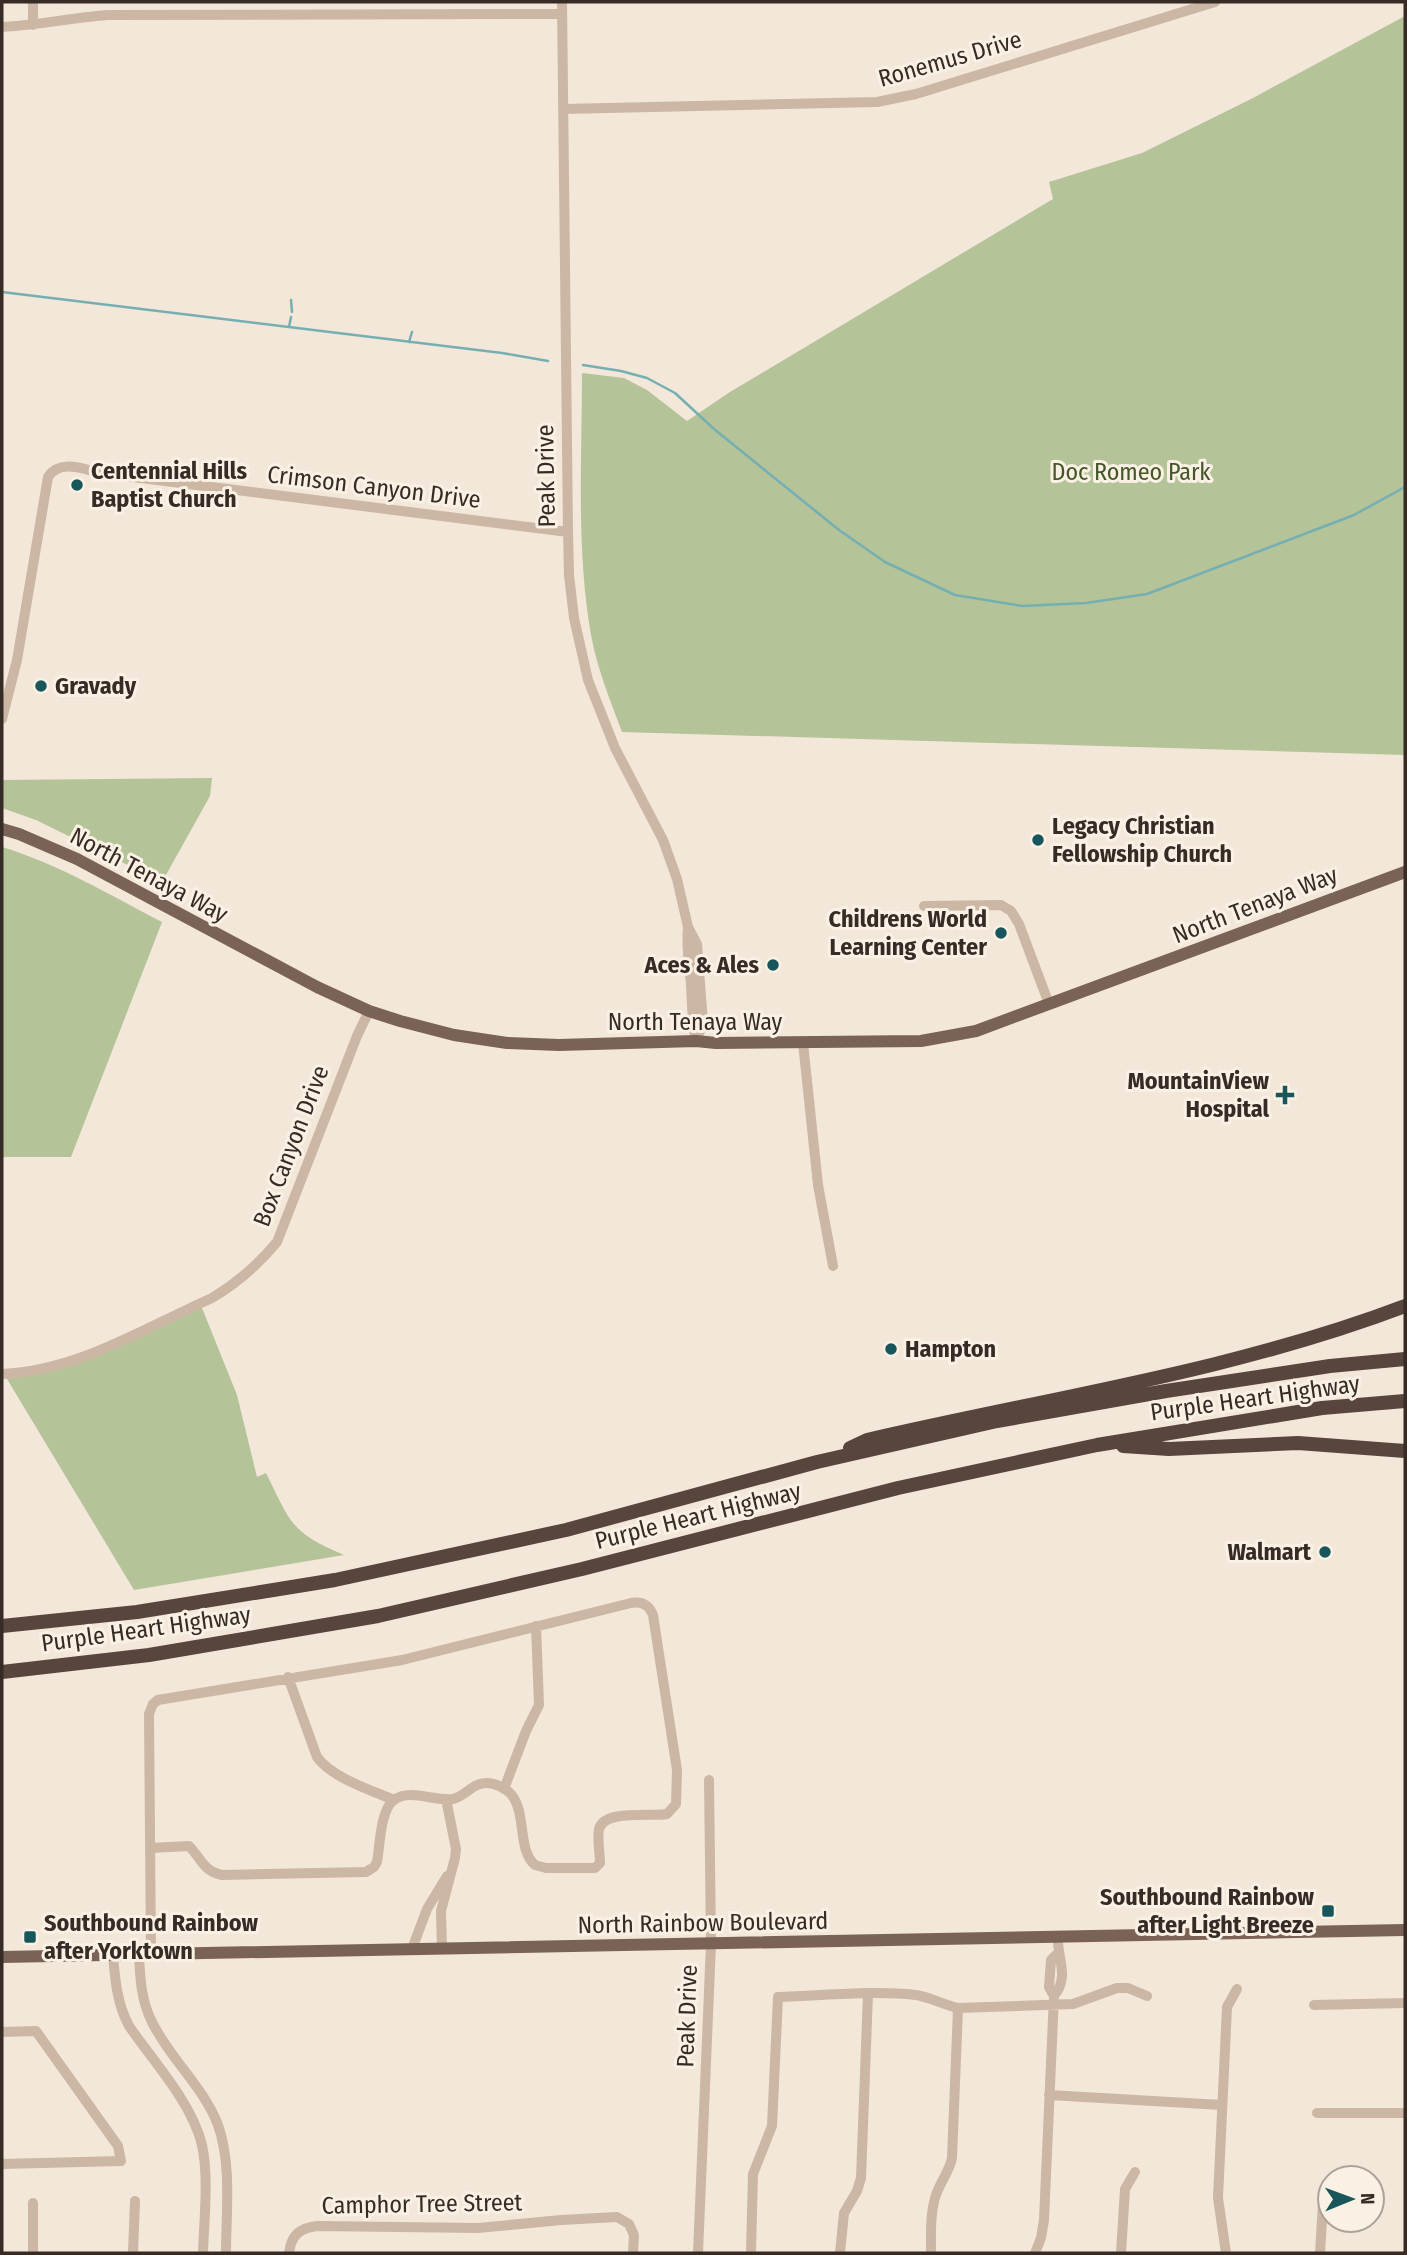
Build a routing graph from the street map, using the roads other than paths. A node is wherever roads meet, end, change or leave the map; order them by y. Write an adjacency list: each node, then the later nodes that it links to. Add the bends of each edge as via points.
1 (33, 2): 5 (street)
2 (562, 2): 4 (street, Peak Drive)
3 (1215, 2): 7 (street, Ronemus Drive, via 877,102)
4 (562, 14): 5 (street, via 107,15); 7 (street, Peak Drive)
5 (33, 25): 6 (street)
6 (2, 27)
7 (563, 109): 8 (street, Peak Drive)
8 (568, 532): 9 (street, Crimson Canyon Drive, via 63,466 48,477 17,660); 15 (street, Peak Drive, via 574,618 588,680 615,748 663,840 679,885 688,927)
9 (2, 719)
10 (2, 829): 14 (main road, North Tenaya Way, via 77,859)
11 (1405, 872): 13 (main road, North Tenaya Way)
12 (924, 906): 13 (street, via 1001,905 1011,911)
13 (1049, 1004): 16 (main road, North Tenaya Way, via 950,1037)
14 (369, 1011): 15 (main road, North Tenaya Way, via 427,1029 507,1043); 20 (street, Box Canyon Drive, via 277,1242 261,1262 212,1298 83,1358 49,1369)
15 (696, 1041): 16 (main road, North Tenaya Way)
16 (803, 1043): 17 (street, via 813,1153)
17 (833, 1266)
18 (1405, 1306): 24 (highway, via 1327,1335 1183,1373 867,1440)
19 (1405, 1359): 24 (highway, Purple Heart Highway, via 1140,1395 997,1421)
20 (2, 1374)
21 (1405, 1401): 22 (highway, Purple Heart Highway, via 1322,1408)
22 (1097, 1445): 23 (highway, via 1168,1449 1298,1443); 27 (highway, Purple Heart Highway, via 898,1488 378,1616 149,1655)
23 (1405, 1451)
24 (817, 1462): 25 (highway, Purple Heart Highway, via 566,1530 335,1580 137,1612)
25 (2, 1626)
26 (536, 1626): 28 (street, via 402,1660); 30 (street, via 539,1705); 30 (street, via 631,1602 651,1609 677,1770 676,1804 667,1814 606,1820 600,1829 600,1863 595,1868 546,1868 530,1861 518,1809)
27 (2, 1672)
28 (288, 1677): 32 (street, via 322,1763); 33 (street, via 153,1704 149,1714)
29 (709, 1780): 37 (street, Peak Drive)
30 (504, 1789): 31 (street, via 478,1784)
31 (446, 1799): 32 (street); 34 (street, via 456,1849)
32 (394, 1800): 33 (street, via 385,1812 377,1862 366,1872 222,1875 205,1867 189,1846)
33 (150, 1848): 40 (street)
34 (453, 1867): 38 (street, via 441,1912); 39 (street, via 427,1909)
35 (1405, 1930): 36 (main road, North Rainbow Boulevard)
36 (1058, 1937): 37 (main road, North Rainbow Boulevard); 46 (street, via 1063,1961 1061,1987)
37 (710, 1944): 38 (main road, North Rainbow Boulevard); 66 (street, Peak Drive)
38 (442, 1948): 39 (main road, North Rainbow Boulevard)
39 (412, 1949): 40 (main road, North Rainbow Boulevard)
40 (145, 1954): 41 (main road, North Rainbow Boulevard); 63 (street, via 141,1988 152,2023 206,2100 218,2126 226,2164)
41 (113, 1955): 42 (main road, North Rainbow Boulevard); 62 (street, via 122,2013 184,2105 202,2144)
42 (2, 1956)
43 (1237, 1989): 52 (street, via 1227,2007)
44 (868, 1994): 49 (street, via 919,1995); 67 (street, via 778,1997 772,2126 753,2174); 68 (street, via 861,2178 844,2213)
45 (1147, 1996): 46 (street, via 1117,1988 1073,2004)
46 (1054, 2000): 49 (street); 51 (street)
47 (1405, 2003): 48 (street)
48 (1314, 2005)
49 (958, 2008): 69 (street, via 951,2158 933,2207)
50 (2, 2032): 55 (street, via 36,2031 118,2146 121,2161)
51 (1049, 2095): 52 (street); 70 (street, via 1044,2220)
52 (1222, 2105): 72 (street, via 1218,2198)
53 (1317, 2113): 54 (street)
54 (1405, 2113)
55 (2, 2164)
56 (1135, 2172): 71 (street, via 1125,2189)
57 (135, 2201): 61 (street)
58 (33, 2203): 60 (street)
59 (1321, 2234): 73 (street)
60 (33, 2253)
61 (133, 2253)
62 (203, 2253)
63 (226, 2253)
64 (289, 2253): 65 (street, Camphor Tree Street, via 298,2232 317,2226 478,2228 617,2217 629,2224 634,2235)
65 (633, 2253)
66 (698, 2253)
67 (751, 2253)
68 (840, 2253)
69 (931, 2253)
70 (1035, 2253)
71 (1121, 2253)
72 (1226, 2253)
73 (1320, 2253)

